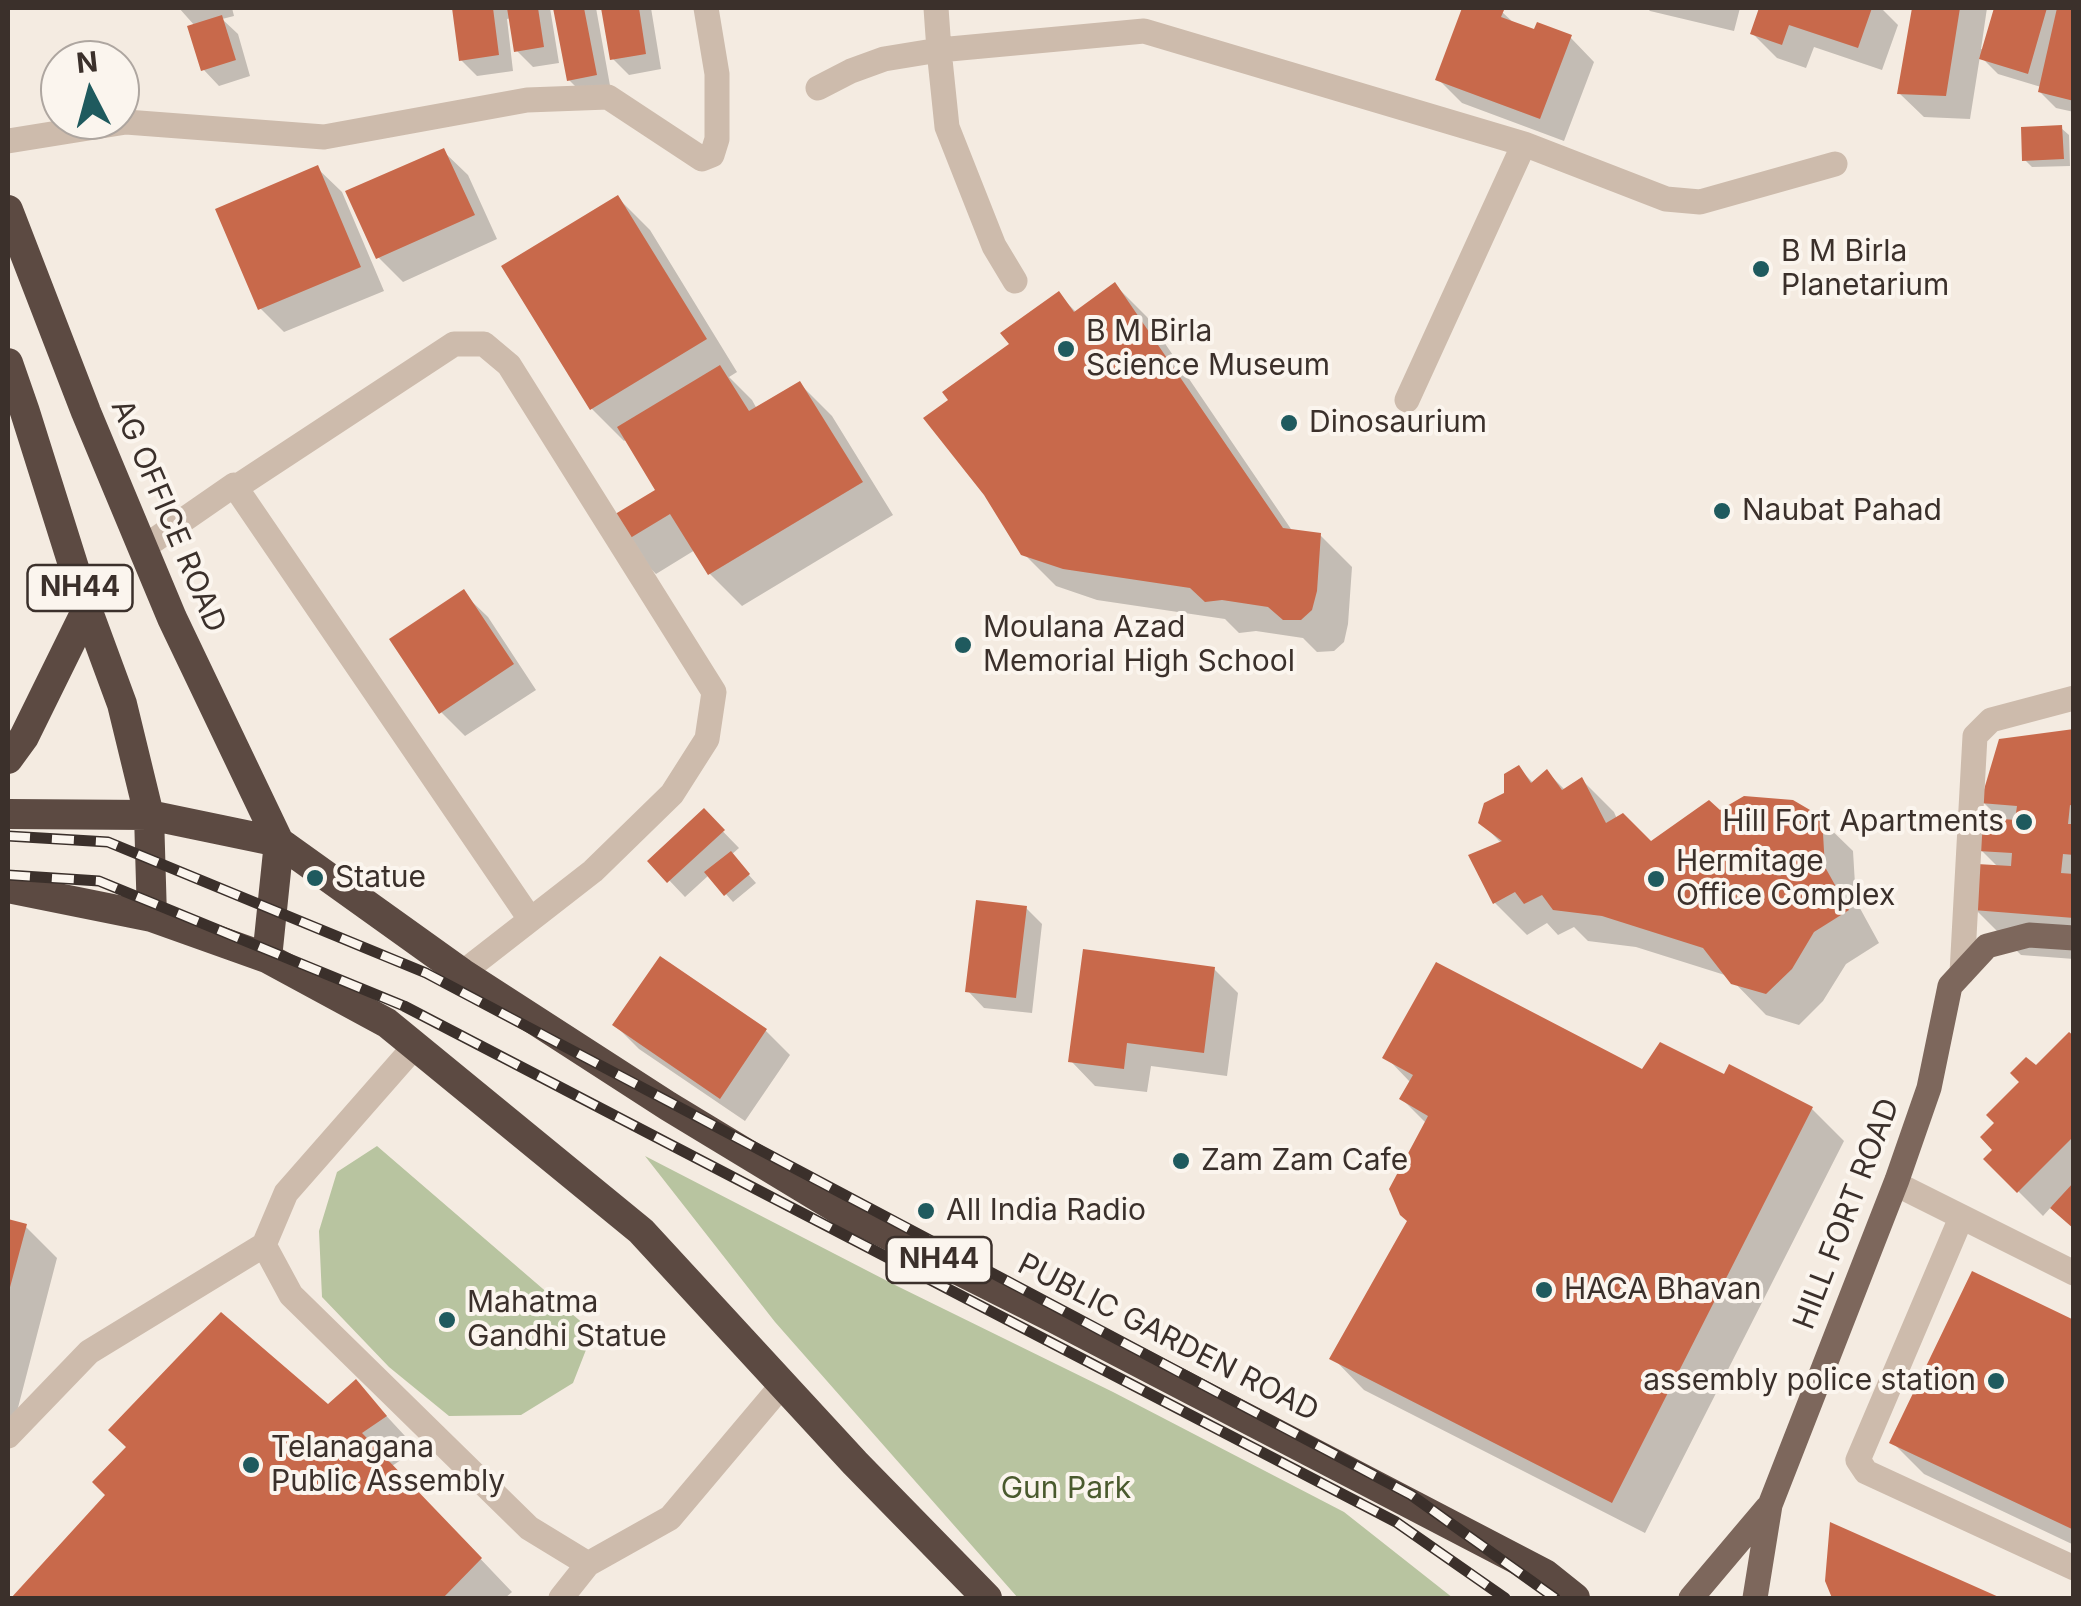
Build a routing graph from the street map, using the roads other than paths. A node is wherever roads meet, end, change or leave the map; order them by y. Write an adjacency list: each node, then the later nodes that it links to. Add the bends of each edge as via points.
1 (706, 8): 5 (street, via 717,74 717,139 702,159 608,97 527,100 324,137 126,122)
2 (936, 8): 3 (street)
3 (938, 50): 4 (street, via 884,60); 6 (street, via 1144,31); 9 (street, via 947,127 994,246)
4 (818, 88)
5 (8, 141)
6 (1524, 144): 7 (street, via 1666,199 1700,202); 11 (street)
7 (1835, 164)
8 (8, 210): 13 (highway, AG OFFICE ROAD / NH44)
9 (1015, 280)
10 (8, 363): 14 (highway, NH44)
11 (1408, 400)
12 (235, 488): 13 (street); 22 (street); 22 (street, via 454,344 484,344 509,364 714,692 707,739 672,794)
13 (143, 548): 19 (highway, AG OFFICE ROAD / NH44)
14 (87, 609): 16 (highway); 18 (highway, NH44, via 122,704)
15 (2074, 698): 26 (street, via 1991,720 1975,736)
16 (8, 759)
17 (8, 814): 18 (highway)
18 (149, 815): 19 (highway); 21 (highway, NH44)
19 (280, 842): 24 (highway); 25 (highway, PUBLIC GARDEN ROAD / NH44)
20 (8, 888): 21 (highway)
21 (152, 917): 24 (highway)
22 (530, 919): 25 (street)
23 (2074, 938): 26 (main road, HILL FORT ROAD, via 2029,935 1987,946)
24 (267, 958): 27 (highway, via 387,1023)
25 (462, 973): 39 (highway, PUBLIC GARDEN ROAD / NH44, via 844,1212 1528,1565)
26 (1962, 973): 28 (main road, HILL FORT ROAD, via 1950,986 1929,1088)
27 (415, 1046): 30 (street, via 286,1193); 32 (highway, via 641,1230)
28 (1896, 1184): 29 (street); 34 (main road, HILL FORT ROAD)
29 (1961, 1218): 31 (street); 36 (street, via 1858,1460 1866,1472)
30 (264, 1245): 33 (street, via 88,1352); 35 (street, via 291,1295 529,1528)
31 (2074, 1273)
32 (783, 1384): 35 (street, via 670,1518); 38 (highway)
33 (8, 1436)
34 (1770, 1504): 40 (main road); 41 (main road, HILL FORT ROAD)
35 (588, 1564): 37 (street)
36 (2074, 1568)
37 (562, 1598)
38 (987, 1598)
39 (1575, 1598)
40 (1691, 1598)
41 (1755, 1598)

